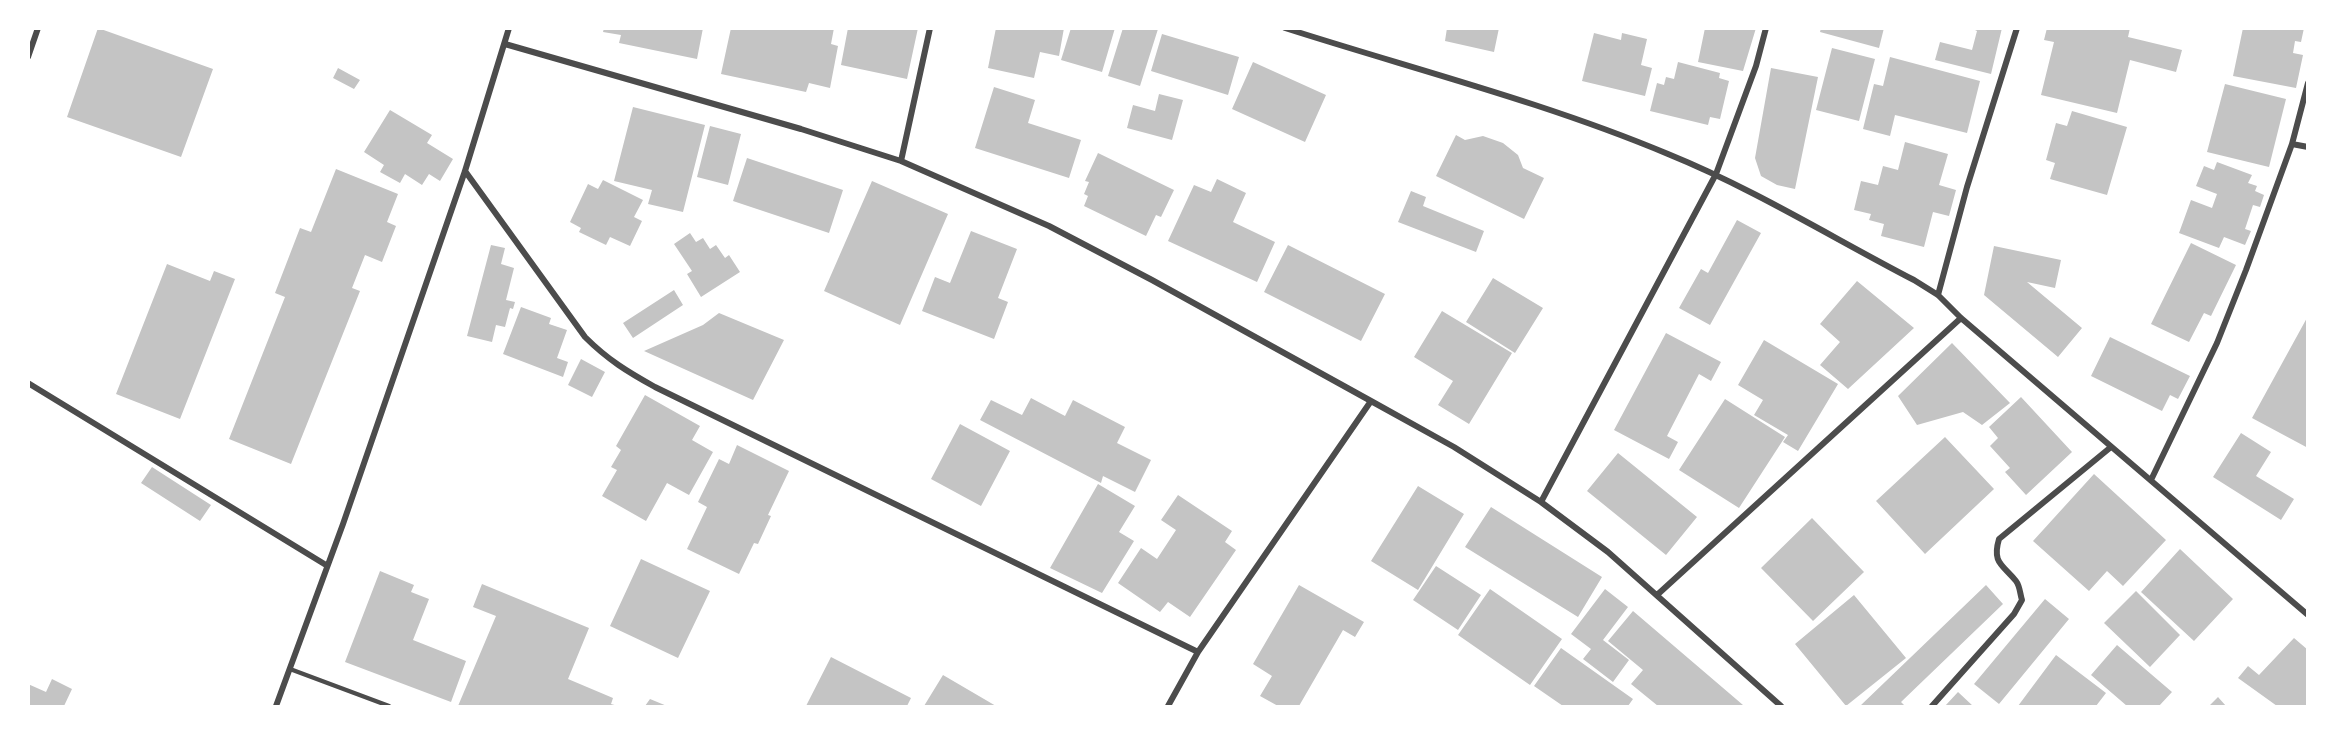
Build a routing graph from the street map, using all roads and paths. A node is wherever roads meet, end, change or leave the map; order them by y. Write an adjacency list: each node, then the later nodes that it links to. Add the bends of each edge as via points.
1 (38, 28): 8 (street)
2 (509, 28): 7 (street)
3 (930, 28): 12 (street)
4 (1285, 28): 14 (street, via 1578,120)
5 (1766, 28): 14 (street)
6 (2017, 28): 15 (street)
7 (505, 44): 12 (street); 13 (street)
8 (28, 57)
9 (2307, 83): 10 (street)
10 (2292, 144): 11 (street); 20 (street, via 2217,343)
11 (2307, 147)
12 (901, 161): 18 (street, via 1049,226)
13 (465, 171): 22 (street); 25 (street, via 585,337 620,367)
14 (1716, 174): 15 (street); 21 (street)
15 (1938, 295): 16 (street)
16 (1961, 318): 19 (street); 23 (street)
17 (28, 383): 22 (street)
18 (1371, 401): 21 (street, via 1454,447); 25 (street)
19 (2111, 447): 20 (street); 31 (street, via 1999,538 1999,565 2018,583 2022,600)
20 (2151, 480): 24 (street)
21 (1540, 502): 23 (street, via 1608,552)
22 (326, 565): 26 (street)
23 (1656, 595): 30 (street)
24 (2307, 615)
25 (1198, 652): 29 (street)
26 (290, 669): 27 (street); 28 (lane)
27 (276, 706)
28 (389, 706)
29 (1168, 706)
30 (1781, 706)
31 (1932, 706)

